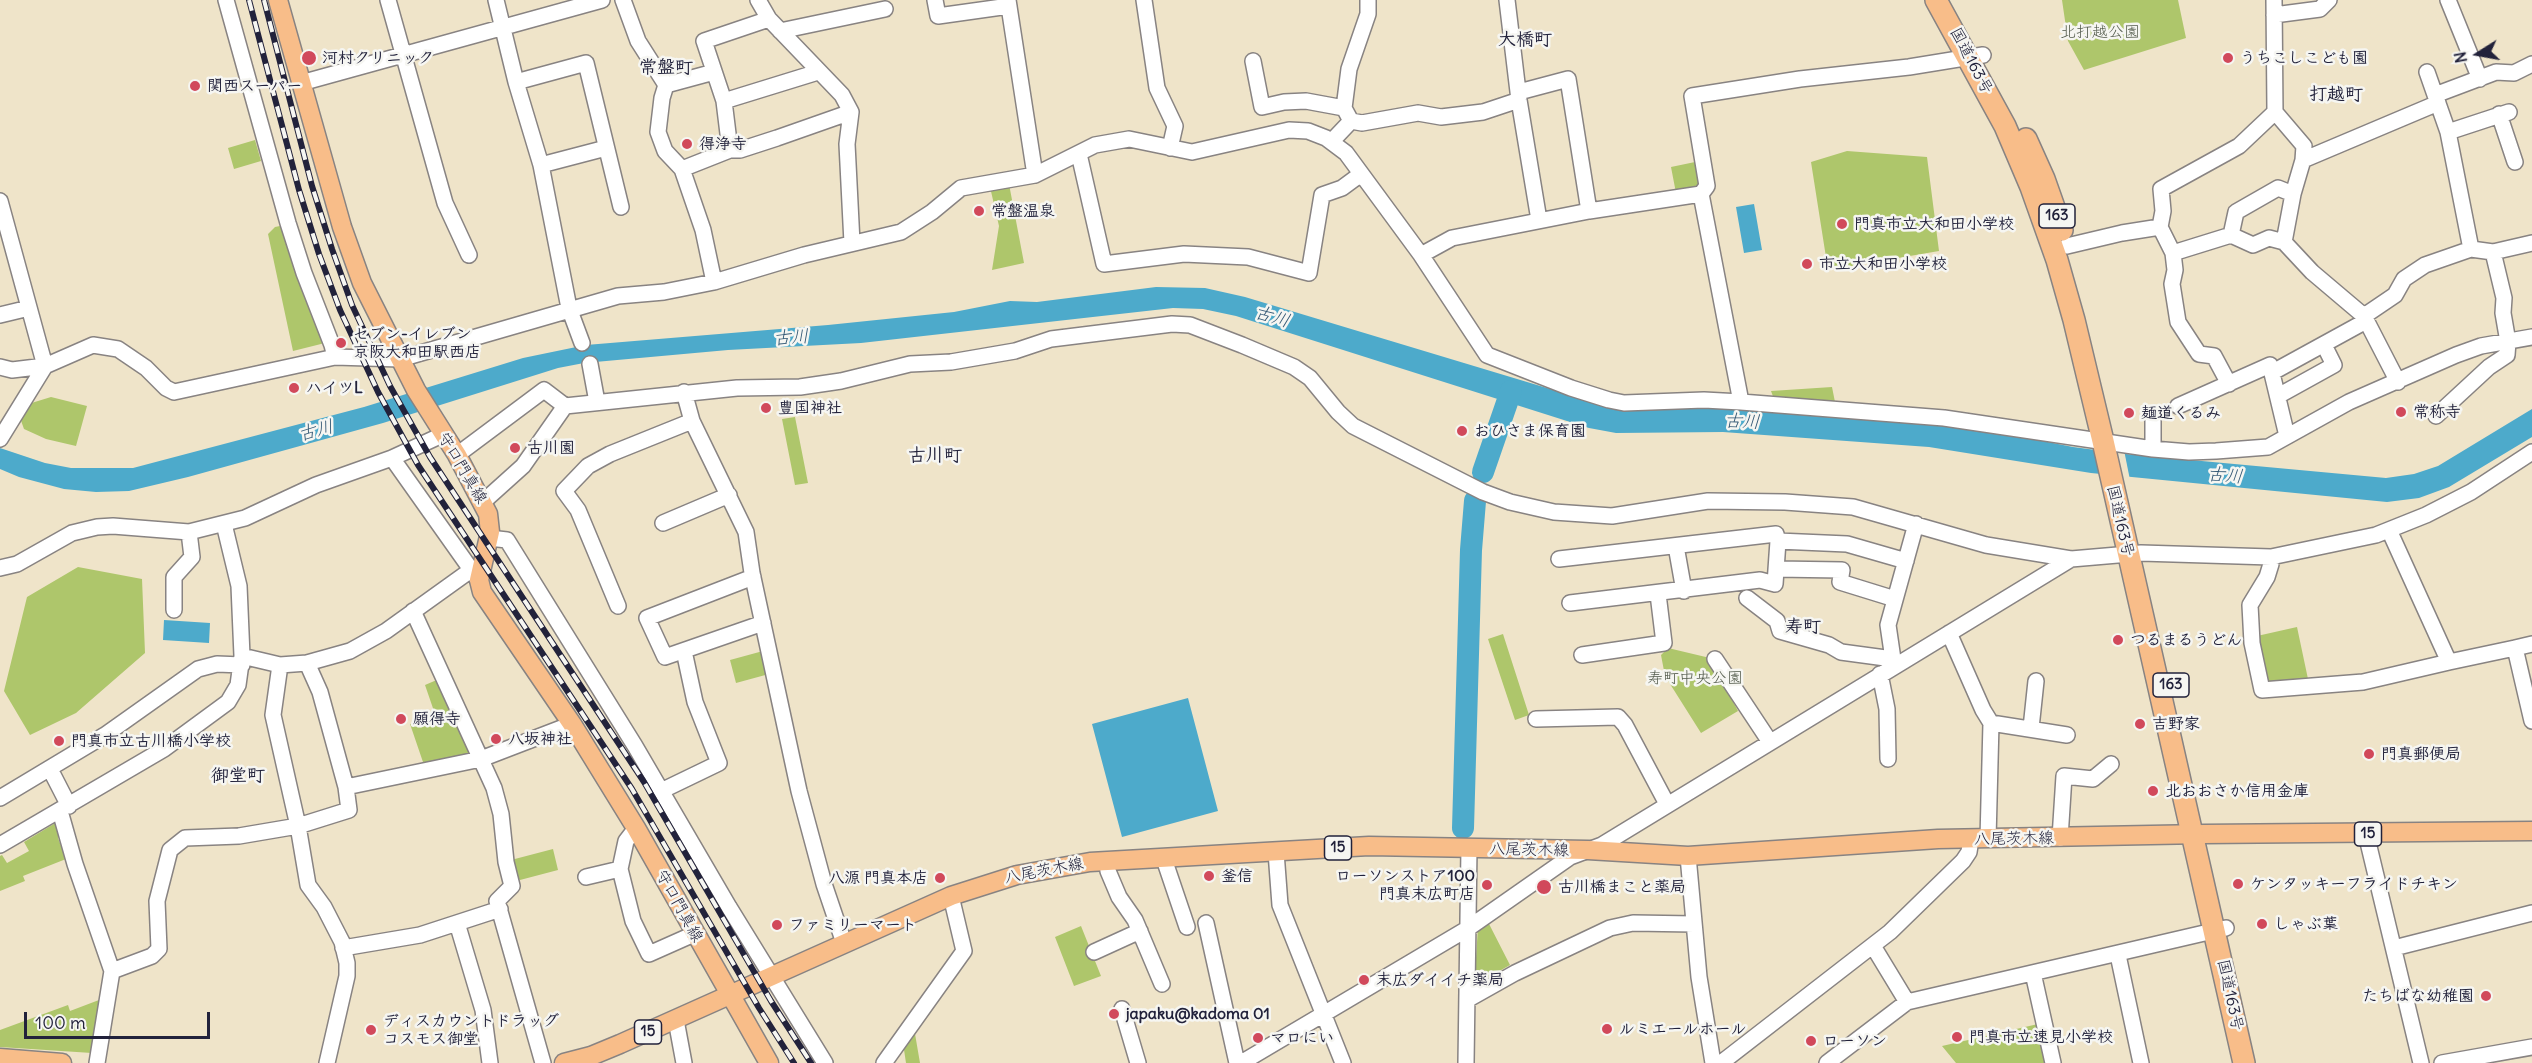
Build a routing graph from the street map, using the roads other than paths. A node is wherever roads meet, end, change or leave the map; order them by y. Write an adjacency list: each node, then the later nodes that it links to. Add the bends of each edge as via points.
1 (226, 0): 77 (street, via 288,223)
2 (278, 0): 30 (main road, 守口門真線)
3 (388, 0): 21 (street)
4 (496, 0): 20 (street)
5 (602, 0): 20 (street)
6 (623, 0): 31 (street, via 638,41)
7 (758, 0): 19 (street)
8 (935, 0): 16 (street, via 938,16)
9 (1144, 0): 41 (street, via 1157,88 1175,126)
10 (1368, 0): 37 (street, via 1368,14 1349,69)
11 (1507, 0): 32 (street)
12 (1936, 0): 22 (highway, 国道163号 / 163)
13 (1950, 0): 22 (highway, 国道163号 / 163)
14 (2330, 0): 17 (street, via 2320,9)
15 (2448, 0): 28 (street)
16 (1009, 3): 49 (street)
17 (2274, 8): 36 (street)
18 (885, 9): 19 (street)
19 (774, 25): 25 (street, via 704,41); 26 (street)
20 (503, 26): 21 (street); 29 (street)
21 (403, 54): 30 (street); 66 (street, via 445,203)
22 (1976, 56): 50 (street, via 1692,96 1707,186); 61 (highway, 国道163号 / 163, via 2018,122 2044,179); 97 (highway, 国道163号 / 163, via 2053,249)
23 (1253, 61): 37 (street, via 1262,107 1306,101)
24 (2532, 64): 28 (street)
25 (714, 72): 31 (street); 34 (street)
26 (818, 72): 34 (street); 35 (street, via 842,95)
27 (2427, 72): 33 (street)
28 (2480, 79): 33 (street)
29 (516, 82): 40 (street, via 586,63); 46 (street)
30 (301, 83): 78 (main road, 守口門真線, via 362,283)
31 (666, 85): 47 (street, via 658,132 665,150)
32 (1519, 96): 37 (street, via 1483,112 1441,117 1418,113 1362,123); 54 (street, via 1568,79); 55 (street)
33 (2436, 99): 38 (street); 44 (street)
34 (724, 101): 42 (street)
35 (851, 112): 42 (street); 59 (street, via 847,144)
36 (2275, 112): 44 (street, via 2304,146); 56 (street, via 2239,146 2162,189)
37 (1348, 114): 39 (street)
38 (2448, 132): 45 (street, via 2504,113); 62 (street)
39 (1332, 141): 41 (street, via 1308,131 1289,130 1192,152); 48 (street)
40 (606, 148): 46 (street); 53 (street)
41 (1170, 148): 43 (street, via 1129,139 1095,145)
42 (730, 150): 47 (street)
43 (1079, 154): 48 (street, via 1104,264 1184,254 1248,257 1309,273 1322,195 1342,188); 49 (street)
44 (2303, 160): 51 (street)
45 (2515, 162)
46 (541, 165): 70 (street)
47 (682, 169): 68 (street, via 703,230)
48 (1361, 174): 67 (street)
49 (1035, 175): 59 (street, via 961,188 901,232)
50 (1701, 194): 54 (street); 88 (street)
51 (2293, 194): 57 (street, via 2278,188 2236,212); 58 (street)
52 (0, 201): 65 (street)
53 (621, 207)
54 (1590, 211): 55 (street)
55 (1539, 220): 67 (street, via 1452,238)
56 (2160, 227): 61 (street); 64 (street)
57 (2231, 235): 58 (street, via 2253,245 2269,238); 64 (street)
58 (2284, 242): 72 (street)
59 (852, 243): 68 (street)
60 (2532, 243): 63 (street)
61 (2067, 246): 97 (highway, 国道163号 / 163, via 2088,315)
62 (2471, 249): 63 (street); 72 (street, via 2425,265 2404,279 2395,295)
63 (2493, 252): 74 (street, via 2504,298)
64 (2173, 253): 84 (street, via 2172,284 2178,322 2199,354 2214,356)
65 (7, 255): 69 (street)
66 (469, 255)
67 (1421, 255): 88 (street, via 1487,355 1571,388 1624,403)
68 (714, 282): 70 (street, via 618,296)
69 (29, 308): 71 (street); 80 (street)
70 (569, 308): 75 (street); 78 (street)
71 (0, 315)
72 (2365, 318): 76 (street); 83 (street)
73 (2532, 337): 74 (street)
74 (2508, 342): 83 (street, via 2464,352); 92 (street, via 2507,355)
75 (582, 343)
76 (2324, 345): 82 (street); 86 (street, via 2334,365)
77 (335, 357): 78 (street); 80 (street, via 174,392 118,349 93,345)
78 (400, 359): 94 (main road, 守口門真線)
79 (590, 364): 87 (street)
80 (45, 366): 81 (street, via 12,370); 96 (street)
81 (0, 367)
82 (2273, 372): 84 (street, via 2270,364); 86 (street)
83 (2398, 382): 95 (street, via 2349,402)
84 (2229, 384): 90 (street)
85 (684, 393): 87 (street); 93 (street); 106 (street, via 800,387 910,364 951,362 1015,351 1052,339 1130,328 1190,325 1294,368 1310,378 1353,426 1483,492 1528,507 1612,516 1708,501 1785,502 1853,507)
86 (2278, 396): 95 (street)
87 (597, 402): 89 (street)
88 (1741, 402): 97 (street, via 1944,418)
89 (566, 406): 99 (street, via 544,390); 103 (street, via 523,466)
90 (2178, 406)
91 (2153, 415): 98 (street)
92 (2436, 416)
93 (692, 421): 102 (street); 127 (street, via 588,466 564,491 579,510)
94 (442, 435): 99 (main road, 守口門真線); 100 (street)
95 (2287, 436): 98 (street, via 2268,447 2189,452)
96 (0, 439)
97 (2110, 445): 98 (street); 111 (highway, 国道163号 / 163)
98 (2153, 449)
99 (456, 455): 103 (main road, 守口門真線)
100 (392, 458): 105 (street); 120 (street)
101 (2529, 460): 107 (street, via 2426,515)
102 (729, 495): 104 (street); 121 (street, via 746,532)
103 (483, 502): 109 (main road, 守口門真線, via 491,523)
104 (663, 523)
105 (224, 524): 108 (street); 137 (street, via 239,586)
106 (1916, 524): 116 (street, via 1986,545); 117 (street)
107 (2389, 530): 113 (street); 138 (street)
108 (189, 532): 118 (street, via 96,527 72,533 17,564); 128 (street, via 192,557 174,577)
109 (489, 538): 120 (main road, 守口門真線); 156 (street, via 507,540)
110 (1778, 541): 112 (street, via 1776,534); 117 (street, via 1847,544); 119 (street)
111 (2132, 545): 113 (street); 116 (street); 163 (highway, 国道163号 / 163)
112 (1676, 546): 115 (street); 122 (street)
113 (2271, 557): 138 (street, via 2267,577 2250,605 2252,643 2262,690 2363,682)
114 (0, 558): 118 (street)
115 (1559, 559)
116 (2072, 559): 131 (street)
117 (1906, 561): 125 (street)
118 (0, 568)
119 (1776, 569): 122 (street, via 1774,584 1760,580); 125 (street, via 1842,570 1840,582)
120 (475, 575): 129 (street); 147 (main road, 守口門真線)
121 (753, 577): 130 (street); 134 (street, via 647,618 665,657)
122 (1684, 591): 123 (street)
123 (1658, 594): 126 (street); 135 (street, via 1664,643)
124 (1747, 598): 140 (street, via 1777,621 1780,631 1841,652)
125 (1895, 598): 140 (street, via 1888,625)
126 (1570, 603)
127 (618, 606)
128 (174, 610)
129 (412, 611): 139 (street, via 350,651); 151 (street)
130 (762, 623): 134 (street); 187 (street, via 799,791)
131 (1949, 633): 140 (street); 146 (street)
132 (2532, 644): 133 (street)
133 (2515, 648): 138 (street); 145 (street)
134 (684, 651): 156 (street, via 695,702 719,763)
135 (1582, 655)
136 (1715, 658): 150 (street)
137 (242, 660): 141 (street); 154 (street, via 198,669); 159 (street, via 238,685 228,702 164,749)
138 (2449, 662)
139 (307, 663): 141 (street); 155 (street, via 320,692)
140 (1894, 663): 142 (street)
141 (280, 665): 160 (street, via 273,715)
142 (1880, 674): 150 (street); 152 (street, via 1887,709)
143 (2036, 681): 148 (street)
144 (1536, 719): 158 (street, via 1618,717)
145 (2532, 721)
146 (1991, 723): 148 (street); 166 (street)
147 (572, 724): 151 (street); 161 (main road, 守口門真線)
148 (2031, 729): 149 (street)
149 (2067, 735)
150 (1770, 742): 158 (street)
151 (481, 759): 155 (street); 177 (street, via 501,814 512,886 498,901)
152 (1888, 759)
153 (2111, 764): 165 (street, via 2093,779 2064,776)
154 (50, 769): 157 (street); 159 (street)
155 (346, 787): 160 (street, via 349,810)
156 (661, 791): 195 (street)
157 (0, 798)
158 (1667, 804): 169 (street)
159 (64, 808): 167 (street); 193 (street, via 75,864)
160 (298, 826): 189 (street, via 308,885 324,907); 193 (street, via 239,836 185,838 177,844 170,850 157,901 159,949 152,956)
161 (636, 828): 174 (street, via 626,841); 186 (main road, 守口門真線)
162 (2532, 831): 164 (main road, 八尾茨木線 / 15)
163 (2198, 834): 164 (main road, 八尾茨木線 / 15); 165 (main road, 八尾茨木線 / 15); 184 (highway, 国道163号 / 163)
164 (2366, 834): 190 (street)
165 (2060, 838): 166 (main road, 八尾茨木線 / 15)
166 (1979, 839): 171 (main road, 八尾茨木線 / 15); 188 (street, via 1951,875)
167 (0, 845)
168 (1469, 848): 169 (main road, 八尾茨木線 / 15); 170 (main road, 八尾茨木線 / 15, via 1369,846); 183 (street)
169 (1588, 850): 171 (main road, 八尾茨木線 / 15); 183 (street, via 1560,864)
170 (1276, 852): 172 (main road, 八尾茨木線 / 15); 201 (street, via 1280,905)
171 (1688, 856): 181 (street)
172 (1164, 859): 173 (main road, 八尾茨木線 / 15); 182 (street)
173 (1107, 862): 176 (main road, 八尾茨木線 / 15, via 1017,875); 185 (street, via 1119,897)
174 (620, 869): 175 (street); 186 (street, via 633,921 649,954)
175 (586, 877)
176 (951, 896): 187 (main road, 八尾茨木線 / 15); 215 (street, via 964,951)
177 (500, 909): 179 (street); 210 (street)
178 (2532, 914): 190 (street)
179 (457, 923): 189 (street, via 420,935); 209 (street, via 483,1010)
180 (1206, 923): 217 (street)
181 (1694, 924): 198 (street, via 1633,923 1610,928); 220 (street)
182 (1187, 927)
183 (1467, 929): 198 (street); 201 (street)
184 (2221, 929): 192 (street); 225 (highway, 国道163号 / 163); 226 (highway, 国道163号 / 163)
185 (1140, 931): 191 (street); 196 (street)
186 (694, 934): 197 (main road, 守口門真線)
187 (844, 943): 195 (main road, 八尾茨木線 / 15)
188 (1873, 946): 199 (street); 221 (street)
189 (343, 948): 208 (street, via 347,976)
190 (2394, 948): 227 (street)
191 (1094, 952)
192 (2118, 955): 194 (street); 224 (street)
193 (112, 971): 207 (street)
194 (2033, 973): 199 (street); 223 (street)
195 (773, 976): 197 (main road, 八尾茨木線 / 15); 214 (street)
196 (1162, 984)
197 (728, 994): 202 (main road, 八尾茨木線 / 15); 213 (main road, 守口門真線)
198 (1467, 1000): 219 (street)
199 (1907, 1002): 222 (street)
200 (1122, 1009): 216 (street)
201 (1322, 1013): 204 (street); 218 (street)
202 (676, 1020): 211 (main road, 八尾茨木線 / 15, via 591,1056); 212 (street)
203 (2532, 1047): 228 (street)
204 (1265, 1056): 217 (street)
205 (0, 1058): 206 (main road)
206 (62, 1063)
207 (97, 1063)
208 (327, 1063)
209 (489, 1063)
210 (543, 1063)
211 (564, 1063)
212 (684, 1063)
213 (769, 1063)
214 (825, 1063)
215 (884, 1063)
216 (1138, 1063)
217 (1239, 1063)
218 (1343, 1063)
219 (1466, 1063)
220 (1713, 1063)
221 (1721, 1063)
222 (1827, 1063)
223 (2053, 1063)
224 (2140, 1063)
225 (2244, 1063)
226 (2257, 1063)
227 (2421, 1063)
228 (2442, 1063)

